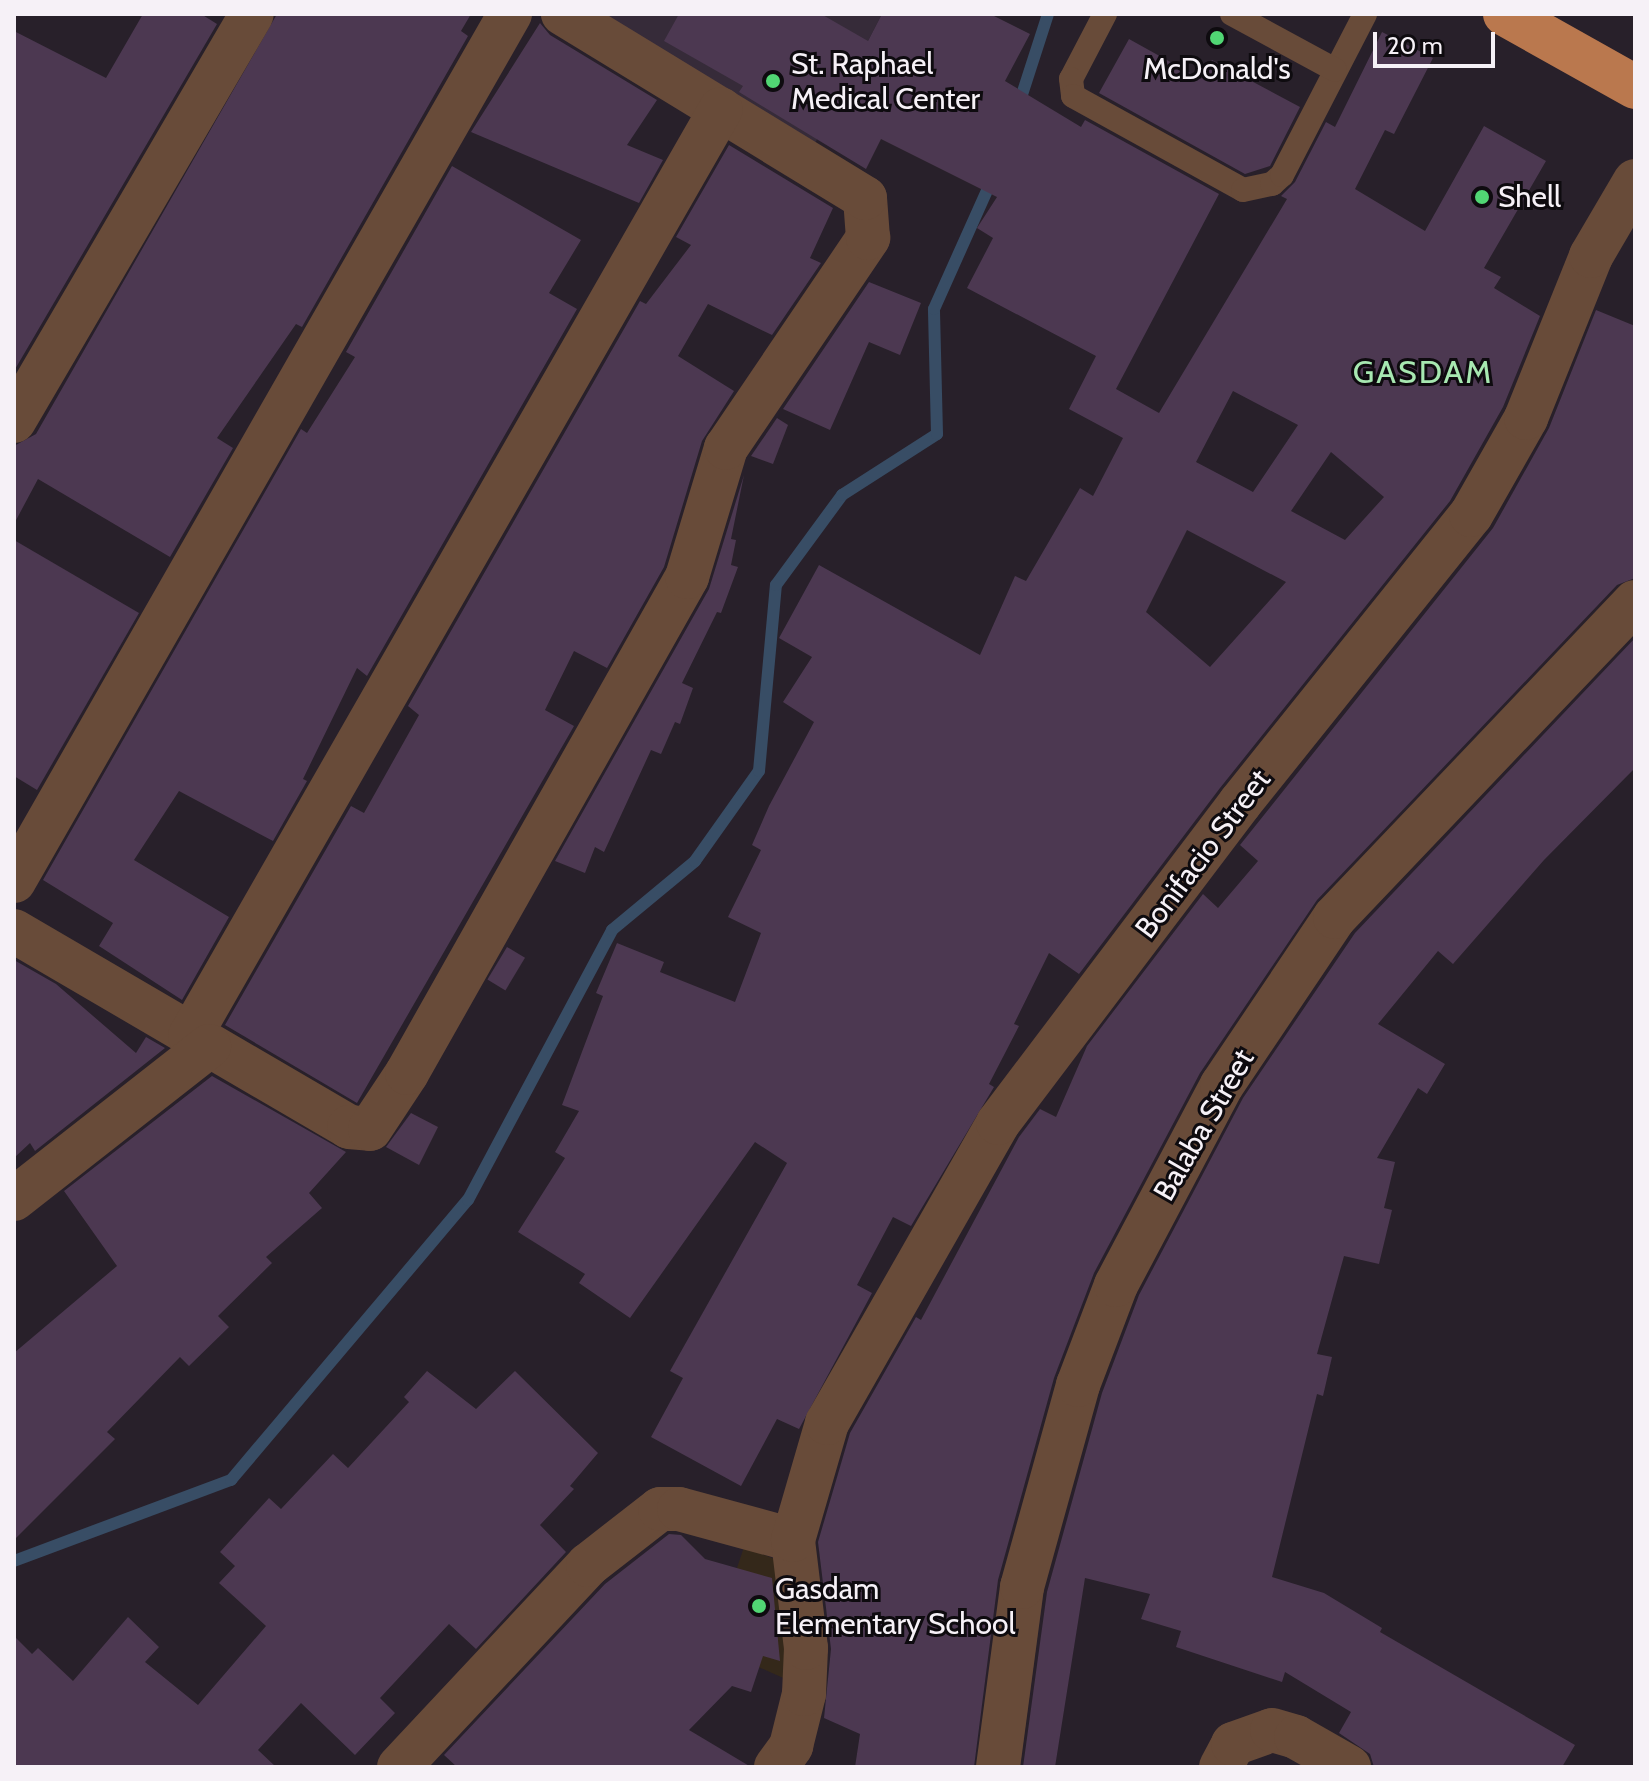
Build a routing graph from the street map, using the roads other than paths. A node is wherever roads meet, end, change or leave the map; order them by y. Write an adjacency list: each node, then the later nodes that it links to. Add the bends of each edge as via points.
1 (252, 14): 12 (street)
2 (510, 14): 14 (street)
3 (563, 14): 10 (street)
4 (1105, 14): 8 (lane, via 1071,79 1073,96 1243,190 1272,184 1282,175)
5 (1232, 14): 8 (lane)
6 (1365, 14): 8 (lane)
7 (1505, 14): 9 (highway)
8 (1335, 70)
9 (1635, 87)
10 (721, 109): 16 (street); 16 (street, via 865,198 868,238 726,448 687,577 407,1073 370,1129 349,1127)
11 (1635, 181): 18 (street, Bonifacio Street, via 1591,256 1526,418 1471,515 1240,803 998,1123 827,1423)
12 (14, 421)
13 (1635, 602): 21 (street, Balaba Street, via 1335,917 1222,1085 1116,1285 1078,1385 1022,1587)
14 (14, 881)
15 (14, 931): 16 (street)
16 (199, 1041): 17 (street)
17 (14, 1199)
18 (793, 1540): 19 (street, via 679,1509 660,1509 588,1565); 20 (street, via 806,1648 804,1694 791,1746)
19 (399, 1767)
20 (776, 1767)
21 (998, 1767)
22 (1221, 1767): 23 (street, via 1233,1744 1272,1730 1296,1737)
23 (1349, 1767)

